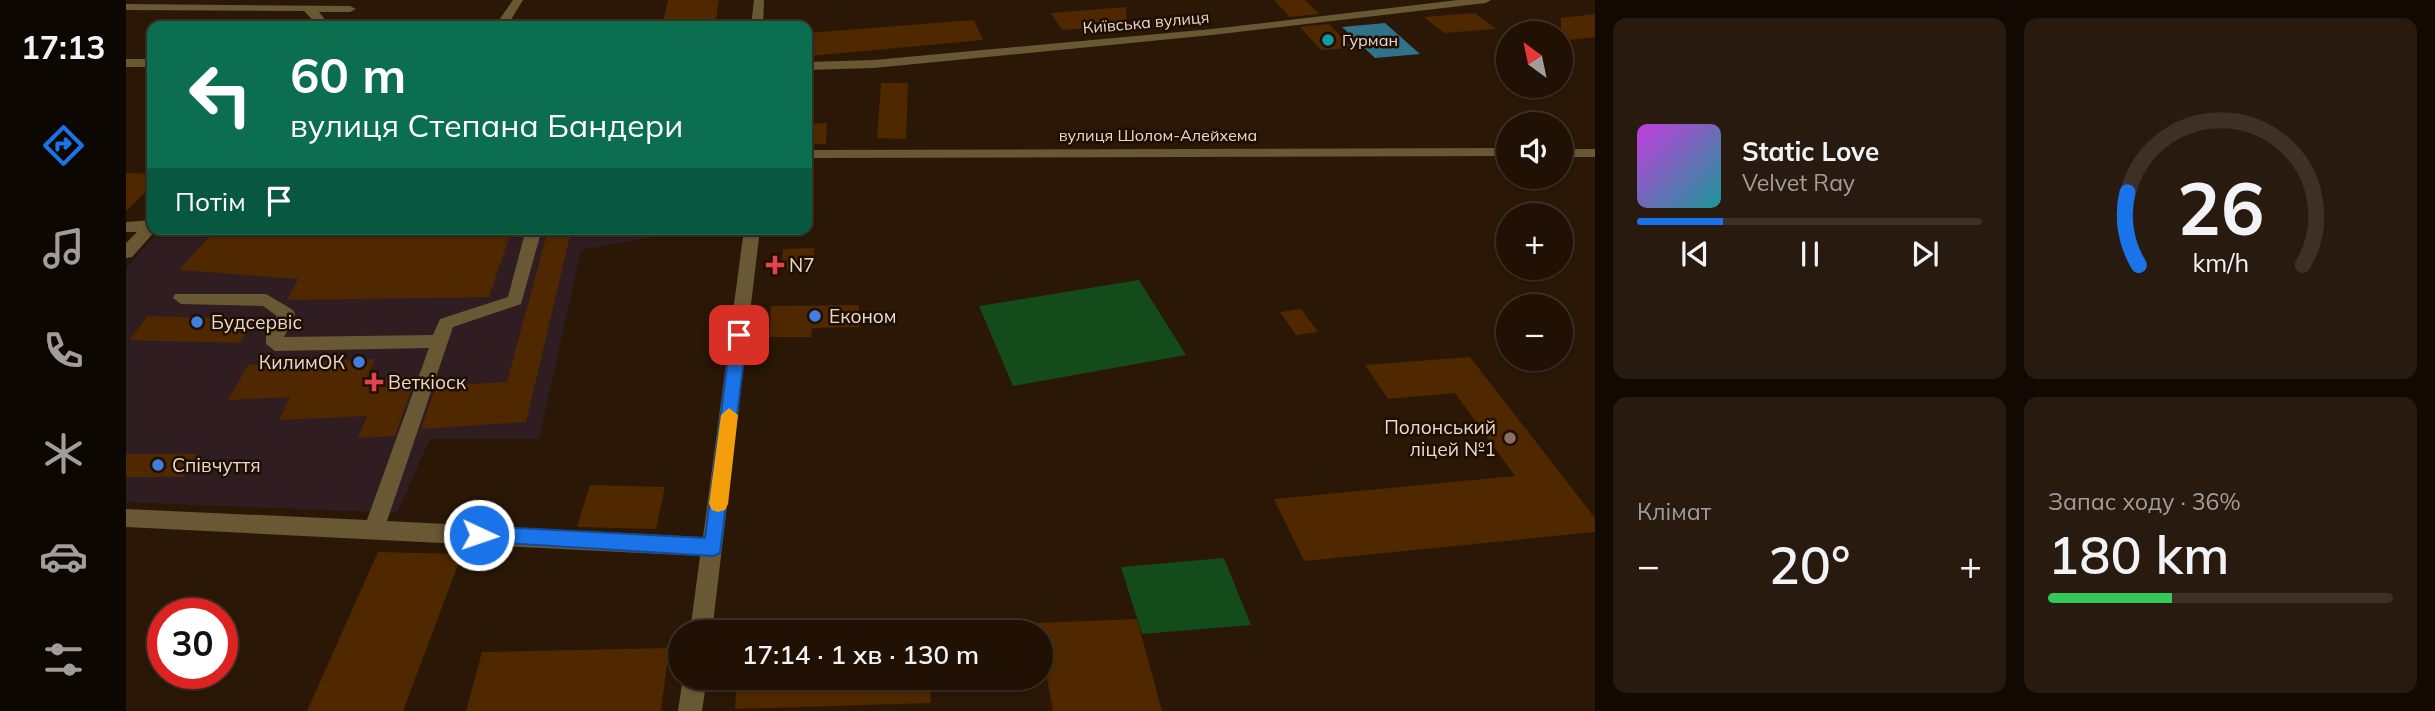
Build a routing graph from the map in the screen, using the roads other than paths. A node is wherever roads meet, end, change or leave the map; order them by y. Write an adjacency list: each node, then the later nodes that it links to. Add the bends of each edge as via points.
1 (518, 0): 9 (street)
2 (759, 0): 10 (street)
3 (1486, 0): 13 (street, Київська вулиця, via 1212,32)
4 (209, 3): 5 (street); 6 (street)
5 (126, 7)
6 (306, 8): 7 (street); 8 (street)
7 (350, 9)
8 (320, 21)
9 (504, 21)
10 (757, 21)
11 (126, 63): 12 (street)
12 (147, 63)
13 (812, 66)
14 (1496, 152): 17 (street, вулиця Шолом-Алейхема)
15 (1573, 153): 16 (street)
16 (1595, 153)
17 (812, 154)
18 (147, 226): 19 (street)
19 (126, 227)
20 (147, 230): 23 (street)
21 (532, 235): 25 (street, via 515,300 500,310 459,315 446,323)
22 (751, 235): 28 (street)
23 (126, 253)
24 (181, 298): 25 (street, via 266,300 287,314 275,334 275,344)
25 (440, 341): 27 (street)
26 (126, 518): 27 (street)
27 (374, 529): 28 (street)
28 (713, 547): 29 (street)
29 (703, 620)
30 (693, 690): 31 (street)
31 (690, 711)

